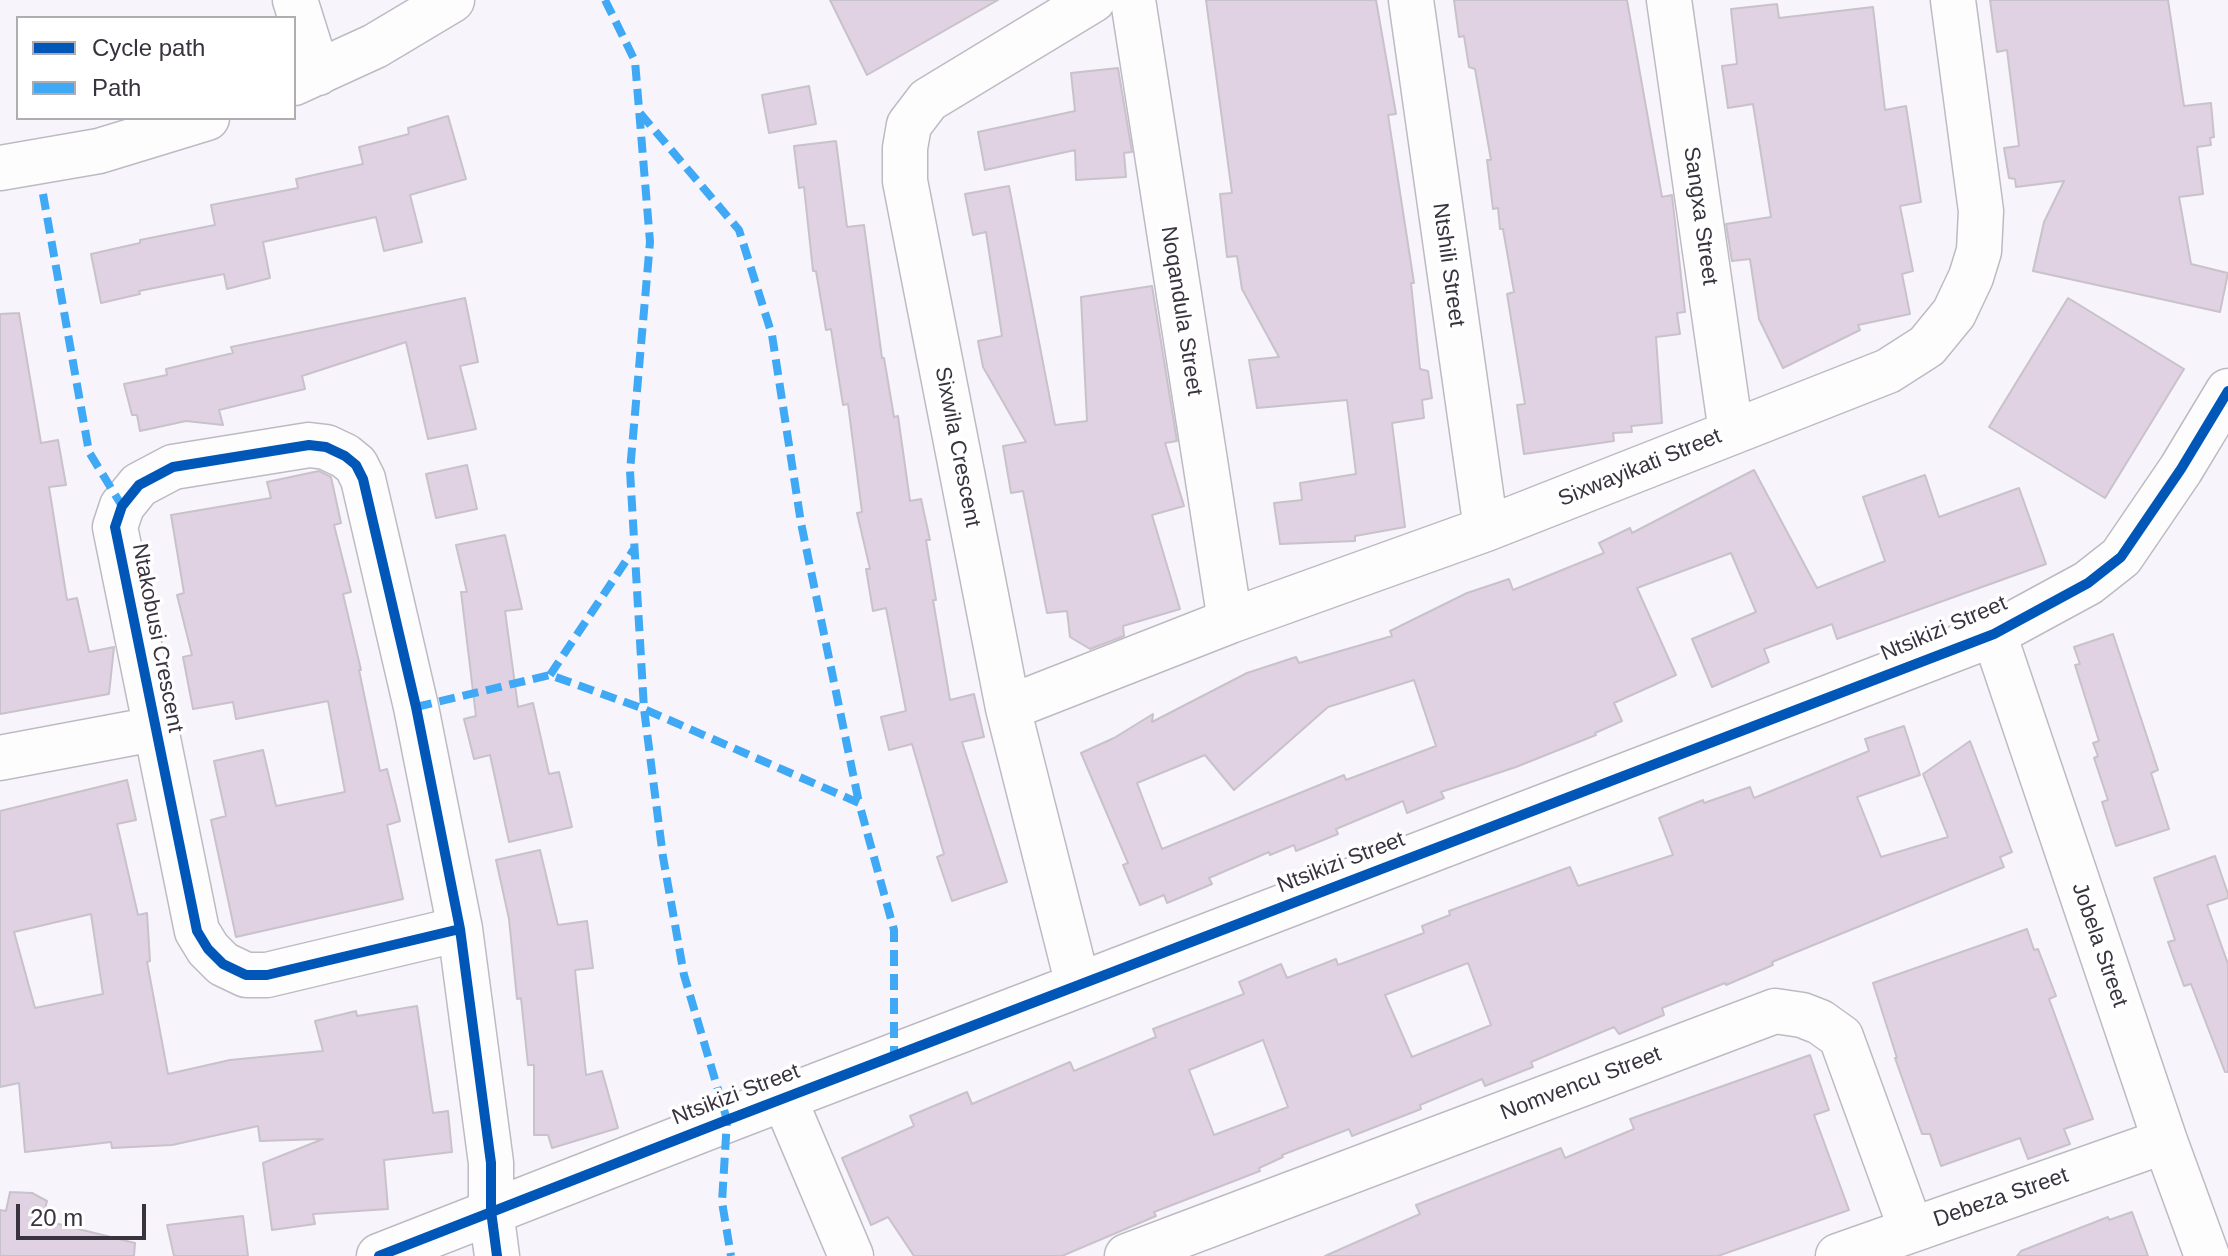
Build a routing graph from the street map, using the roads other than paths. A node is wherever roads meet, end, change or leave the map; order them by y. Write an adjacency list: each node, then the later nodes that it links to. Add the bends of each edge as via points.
1 (295, 0): 8 (street)
2 (452, 0): 8 (street, via 375,46)
3 (1093, 0): 16 (street, Sixwila Crescent, via 928,100 909,125 905,148 905,181)
4 (1133, 0): 14 (street, Noqandula Street)
5 (1411, 0): 13 (street, Ntshili Street)
6 (1669, 0): 12 (street, Sangxa Street)
7 (1953, 0): 12 (street, Sixwayikati Street, via 1981,211 1979,251 1954,313 1927,346 1888,371)
8 (306, 78)
9 (200, 120): 10 (street, via 99,151)
10 (0, 168)
11 (2228, 391): 15 (street, Ntsikizi Street, via 2121,557 2088,583)
12 (1731, 432): 13 (street, Sixwayikati Street)
13 (1486, 529): 14 (street, Sixwayikati Street)
14 (1230, 621): 16 (street, Sixwayikati Street)
15 (1994, 634): 20 (street, Ntsikizi Street); 22 (street, Jobela Street)
16 (1008, 708): 20 (street, Sixwila Crescent)
17 (154, 729): 18 (street, Ntakobusi Crescent); 19 (street, Ntakobusi Crescent, via 197,931 223,964 246,975 267,975); 19 (street, Ntakobusi Crescent, via 115,527 122,506 139,485 173,467 309,445 345,456 363,479)
18 (0, 758)
19 (460, 929): 23 (street, Ntakobusi Crescent, via 491,1163)
20 (1078, 985): 21 (street, Ntsikizi Street)
21 (784, 1098): 23 (street, Ntsikizi Street); 27 (street)
22 (2165, 1141): 24 (street, Debeza Street); 30 (street, Jobela Street)
23 (491, 1211): 25 (street, Ntsikizi Street); 26 (street, Ntakobusi Crescent)
24 (1911, 1229): 28 (street, Nomvencu Street, via 1841,1037 1820,1022 1775,1011); 29 (street, Debeza Street)
25 (379, 1256)
26 (497, 1256)
27 (851, 1256)
28 (1127, 1256)
29 (1838, 1256)
30 (2207, 1256)

